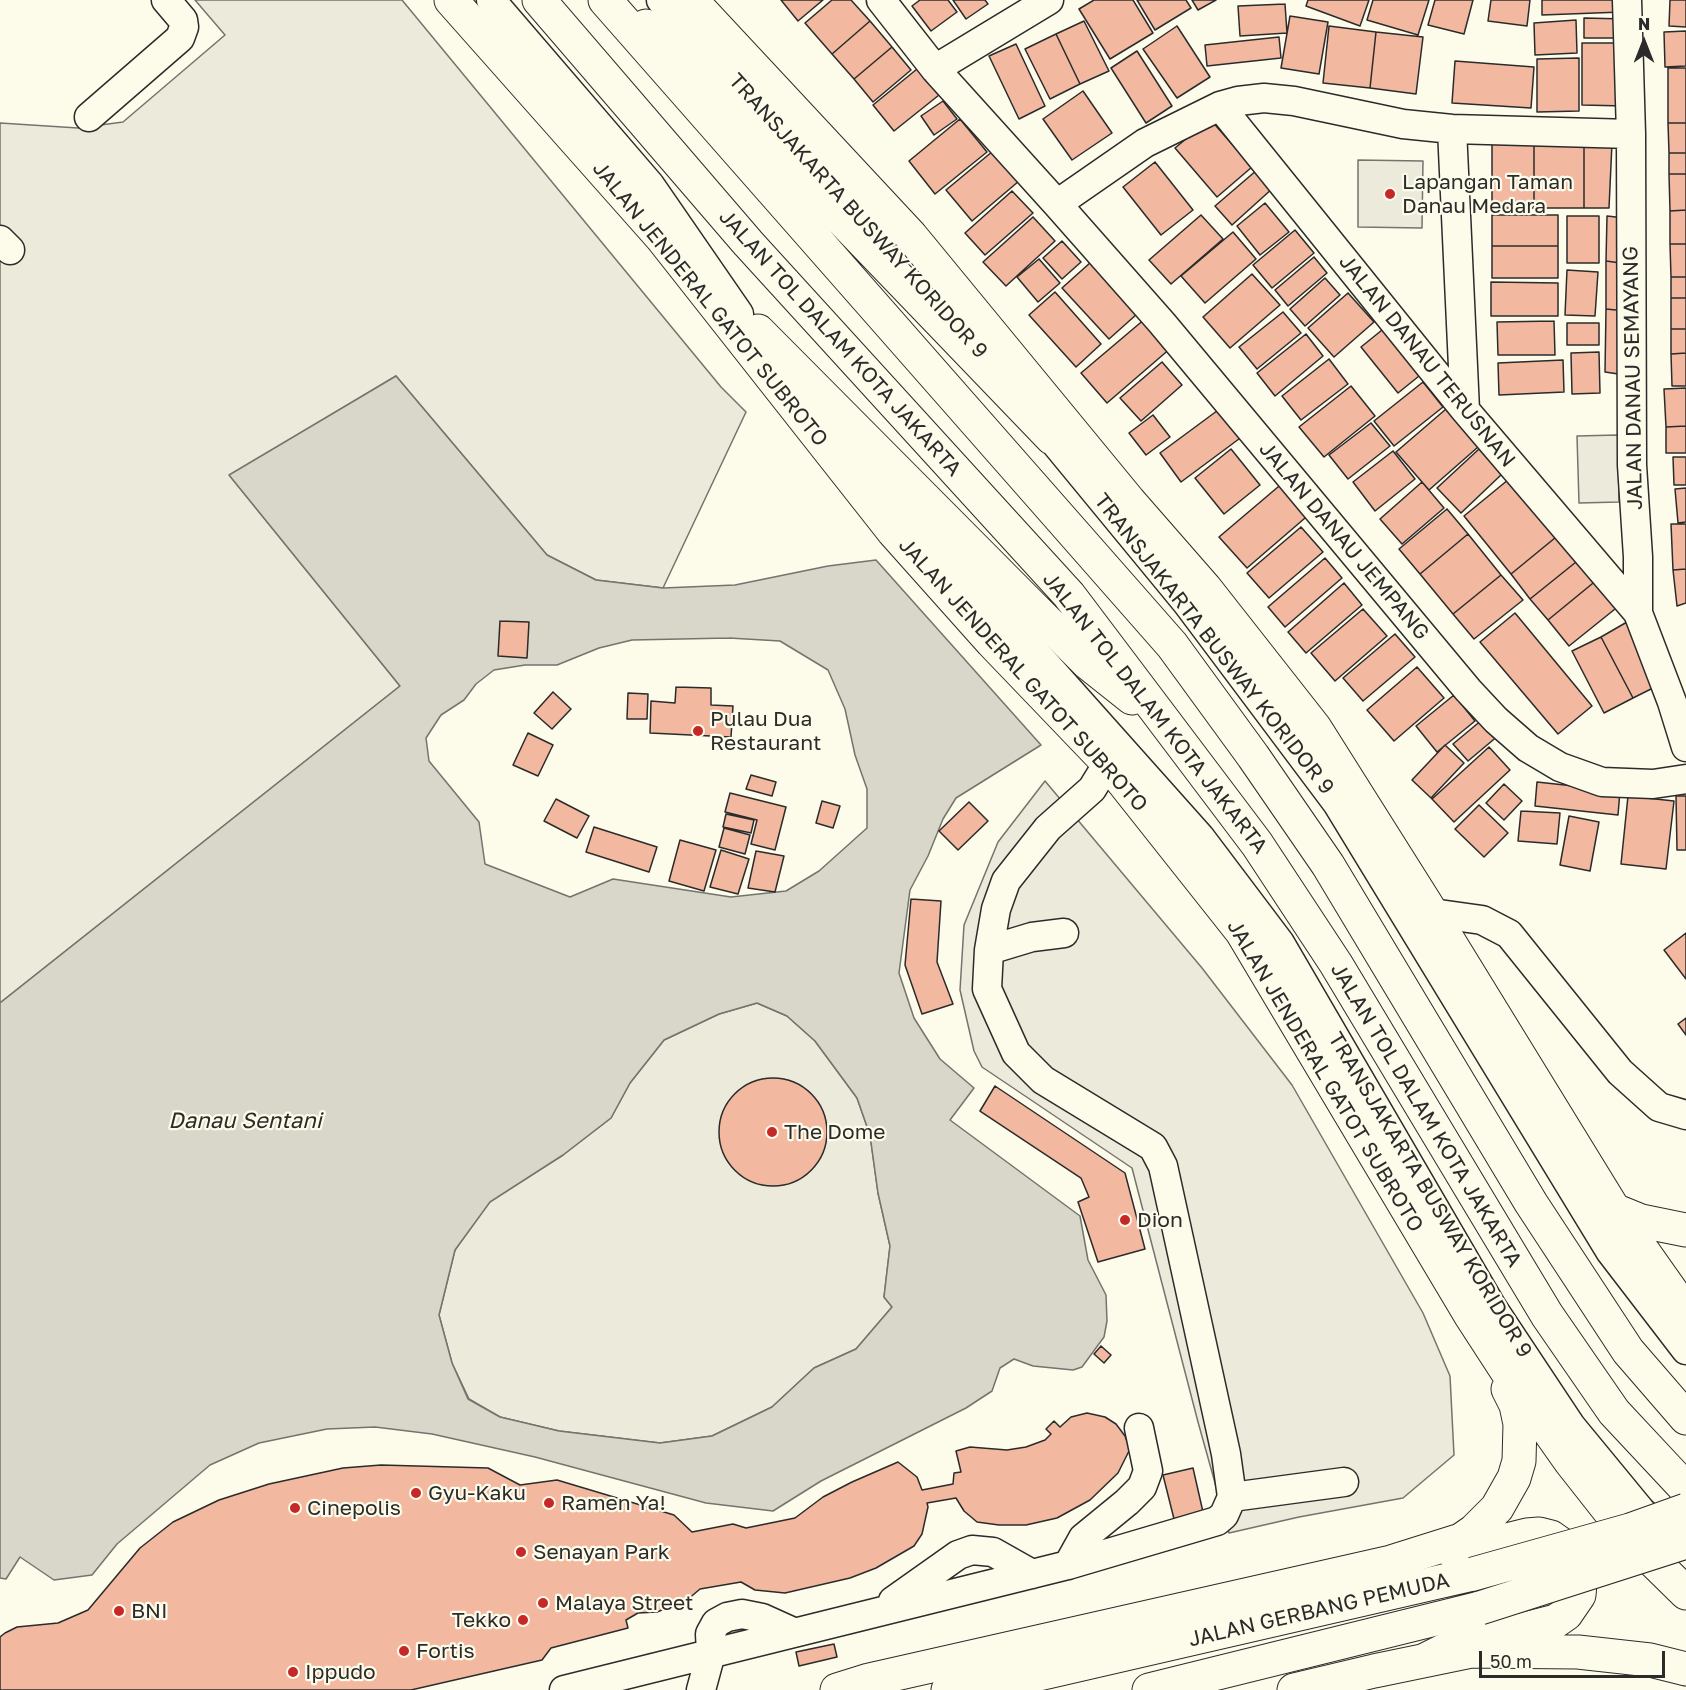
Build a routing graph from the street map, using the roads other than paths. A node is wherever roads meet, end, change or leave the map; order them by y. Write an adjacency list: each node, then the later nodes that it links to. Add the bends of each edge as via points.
1 (166, 0): 14 (street, via 183,20 180,38)
2 (451, 0): 18 (main road, JALAN JENDERAL GATOT SUBROTO)
3 (491, 0): 19 (street, TRANSJAKARTA BUSWAY KORIDOR 9, via 650,185)
4 (539, 0): 24 (main road, JALAN TOL DALAM KOTA JAKARTA, via 748,243 1068,595)
5 (605, 0): 37 (main road, via 1172,645 1328,865 1531,1203 1622,1341)
6 (611, 0): 21 (main road, via 681,52)
7 (661, 0): 21 (street, TRANSJAKARTA BUSWAY KORIDOR 9, via 948,309)
8 (691, 0): 22 (main road, via 911,236)
9 (881, 0): 12 (street, JALAN DANAU JEMPANG)
10 (1049, 0): 12 (street)
11 (1627, 0): 16 (street, JALAN DANAU SEMAYANG)
12 (935, 69): 17 (street, JALAN DANAU JEMPANG)
13 (1220, 106): 15 (street, via 1264,98 1403,124); 17 (street, via 1145,143); 20 (street, JALAN DANAU TERUSNAN)
14 (89, 117)
15 (1452, 129): 16 (street); 20 (street)
16 (1630, 134): 23 (street, JALAN DANAU SEMAYANG, via 1632,465)
17 (1057, 204): 27 (street, JALAN DANAU JEMPANG, via 1496,720 1528,748 1560,767 1602,782 1653,784)
18 (662, 238): 19 (main road); 26 (main road, JALAN JENDERAL GATOT SUBROTO, via 893,531)
19 (735, 307): 24 (main road, via 1088,663); 44 (street, TRANSJAKARTA BUSWAY KORIDOR 9, via 774,359 1214,855 1280,943 1492,1307 1564,1416 1641,1510)
20 (1465, 410): 23 (street, JALAN DANAU TERUSNAN)
21 (1048, 434): 22 (main road); 36 (street, TRANSJAKARTA BUSWAY KORIDOR 9, via 1187,603 1337,803 1610,1251)
22 (1129, 501): 28 (main road, via 1205,588 1315,728)
23 (1638, 614): 25 (street, JALAN DANAU SEMAYANG)
24 (1170, 728): 40 (main road, JALAN TOL DALAM KOTA JAKARTA, via 1257,844 1336,964 1547,1315 1614,1412)
25 (1686, 747)
26 (1108, 763): 30 (street, via 1092,789 1048,828 1006,880); 35 (main road, JALAN JENDERAL GATOT SUBROTO, via 1242,932)
27 (1686, 779)
28 (1432, 913): 31 (street, via 1482,920 1509,934 1620,1072 1659,1107); 32 (main road)
29 (1064, 933): 30 (street, via 1032,937)
30 (989, 950): 41 (street, via 987,989 1016,1053 1043,1080 1153,1147 1162,1166)
31 (1686, 1115)
32 (1614, 1210): 33 (main road, via 1641,1221); 34 (main road)
33 (1686, 1230)
34 (1686, 1312)
35 (1471, 1316): 45 (main road, via 1516,1406 1521,1442 1514,1478 1497,1508 1461,1540); 47 (main road, JALAN JENDERAL GATOT SUBROTO, via 1570,1461 1633,1541)
36 (1686, 1350)
37 (1686, 1418)
38 (1139, 1428): 46 (street, via 1148,1471 1142,1487 1083,1538)
39 (1344, 1482): 41 (street)
40 (1686, 1489)
41 (1232, 1497): 46 (street, via 1217,1521)
42 (1686, 1510): 55 (main road, JALAN GERBANG PEMUDA, bridge, via 1630,1530 1473,1574 1017,1679)
43 (1686, 1542): 56 (main road, JALAN GERBANG PEMUDA, bridge, via 1480,1608)
44 (1686, 1556)
45 (1391, 1562): 49 (main road, via 1416,1563 1539,1534 1571,1551 1581,1572 1579,1595 1556,1621 1447,1648); 54 (main road)
46 (1068, 1565): 48 (street)
47 (1686, 1593)
48 (711, 1653): 52 (street); 53 (street)
49 (1425, 1660): 50 (main road, via 1471,1651 1578,1652 1650,1660); 51 (main road)
50 (1686, 1669)
51 (1375, 1680): 57 (main road)
52 (564, 1690)
53 (701, 1690)
54 (837, 1690)
55 (948, 1690)
56 (1149, 1690)
57 (1294, 1690)

